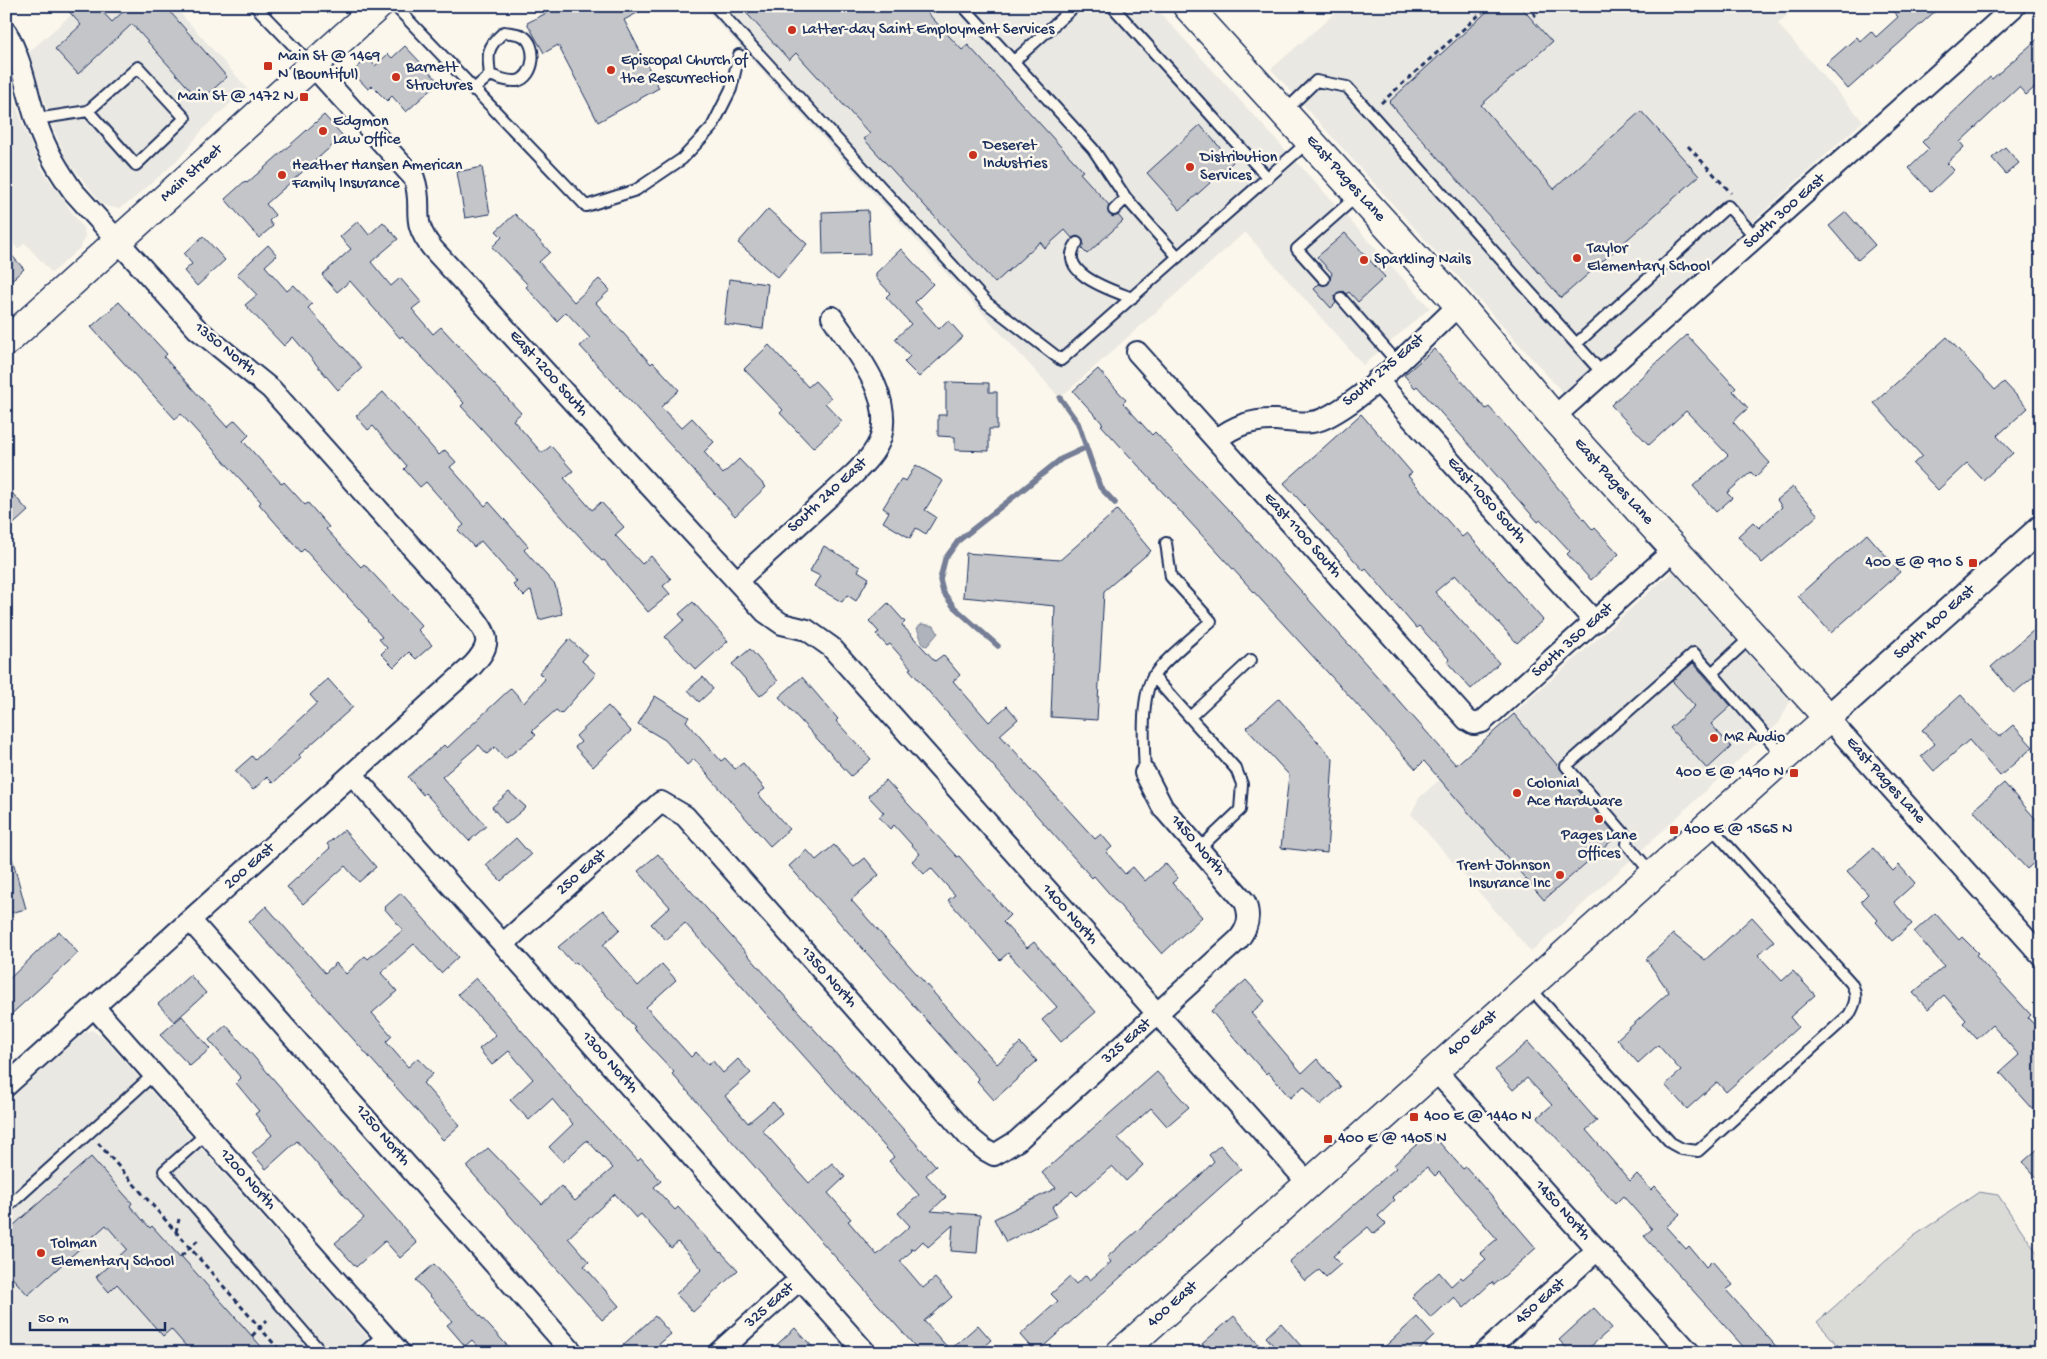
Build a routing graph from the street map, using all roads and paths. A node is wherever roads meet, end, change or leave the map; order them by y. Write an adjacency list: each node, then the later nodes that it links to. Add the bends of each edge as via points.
1 (255, 6): 16 (lane)
2 (378, 6): 16 (main road, Main Street)
3 (395, 6): 18 (lane)
4 (715, 6): 35 (lane, via 987,303 1060,360)
5 (963, 6): 15 (lane)
6 (1075, 6): 15 (lane)
7 (1112, 6): 25 (lane)
8 (1187, 6): 21 (main road, East Pages Lane)
9 (1488, 6): 19 (path)
10 (1528, 6): 12 (path, via 1535,15)
11 (2015, 6): 30 (street, South 300 East)
12 (1532, 19)
13 (6, 32): 22 (street, 1350 North, via 19,58)
14 (739, 55): 18 (lane, via 730,89 712,127 682,159 636,190 586,206)
15 (1014, 61): 28 (lane, via 1093,149)
16 (312, 65): 31 (main road, Main Street); 50 (street, East 1200 South, via 414,178 418,190 417,218 425,239)
17 (490, 75): 17 (lane, via 487,57 491,43 504,32 523,35 531,44 533,58 529,72 519,80 507,81); 18 (lane)
18 (473, 90)
19 (1382, 103)
20 (88, 111): 20 (lane, via 138,66 185,118 136,165); 22 (lane)
21 (1284, 112): 23 (main road, East Pages Lane); 40 (lane, via 1316,81 1348,87)
22 (36, 119): 31 (street, 1350 North, via 61,174)
23 (1310, 141): 25 (lane); 26 (main road, East Pages Lane)
24 (1688, 146): 27 (path)
25 (1268, 178): 33 (lane)
26 (1358, 194): 34 (lane, via 1297,249); 37 (main road, East Pages Lane)
27 (1734, 196)
28 (1126, 198): 29 (lane); 33 (lane)
29 (1114, 210)
30 (1756, 238): 40 (lane, via 1728,206); 43 (street, South 300 East)
31 (117, 242): 39 (main road, Main Street); 53 (street, 1350 North, via 201,333 271,389 474,617)
32 (1077, 243): 35 (lane, via 1072,256 1086,278)
33 (1178, 257): 35 (lane)
34 (1324, 280)
35 (1132, 298)
36 (1342, 298): 42 (lane)
37 (1459, 305): 42 (street, South 275 East); 45 (main road, East Pages Lane)
38 (832, 317): 50 (street, South 240 East, via 879,396 883,424 880,438 869,459 854,474)
39 (6, 342)
40 (1576, 344): 43 (lane)
41 (1137, 352): 46 (street, East 1100 South)
42 (1397, 362): 44 (street, South 275 East)
43 (1603, 374): 45 (street, South 300 East)
44 (1377, 380): 46 (street, South 275 East, via 1353,401 1323,419 1297,424 1255,420 1232,427); 51 (street, East 1050 South)
45 (1554, 417): 49 (main road, East Pages Lane)
46 (1216, 440): 60 (street, East 1100 South)
47 (2041, 528): 59 (street, South 400 East)
48 (1166, 543): 57 (lane, via 1171,577 1211,621)
49 (1675, 549): 51 (street, South 350 East); 52 (main road, East Pages Lane)
50 (737, 581): 54 (street, East 1200 South, via 773,619 790,627 808,630)
51 (1594, 622): 60 (street, South 350 East, via 1482,722 1474,724)
52 (1753, 635): 56 (lane); 59 (main road, East Pages Lane)
53 (487, 642): 63 (street, 200 East, via 473,666)
54 (831, 647): 74 (street, 1400 North)
55 (1251, 660): 58 (lane)
56 (1712, 673): 61 (lane); 67 (lane, via 1694,653 1566,766 1628,838 1627,844)
57 (1153, 676): 58 (lane); 62 (lane, via 1148,688 1143,737)
58 (1190, 717): 66 (lane, via 1236,769 1242,784 1240,810)
59 (1828, 718): 61 (main road, 400 East); 71 (street, East Pages Lane)
60 (1467, 720)
61 (1785, 758): 65 (main road, 400 East)
62 (1145, 773): 66 (street, 1450 North, via 1163,808)
63 (352, 774): 69 (street, 200 East); 70 (street, 1300 North)
64 (661, 802): 70 (street, 250 East); 80 (street, 1350 North, via 685,816 969,1137)
65 (1708, 825): 67 (main road, 400 East); 72 (lane, via 1851,983 1856,994 1849,1014 1698,1152 1682,1150 1671,1144)
66 (1200, 849): 68 (street, 1450 North, via 1240,895)
67 (1654, 875): 72 (main road, 400 East)
68 (1249, 918): 74 (street, 325 East, via 1238,940)
69 (190, 920): 73 (street, 200 East); 98 (street, 1250 North)
70 (503, 944): 89 (street, 1300 North)
71 (2041, 956)
72 (1528, 985): 75 (main road, 400 East)
73 (94, 1007): 76 (street, 1200 North); 77 (street, 200 East)
74 (1157, 1014): 80 (street, 325 East, via 1017,1141); 81 (street, 1400 North)
75 (1434, 1069): 81 (main road, 400 East); 87 (street, 1450 North)
76 (154, 1074): 78 (street, 1200 North); 82 (lane)
77 (6, 1086)
78 (206, 1134): 92 (street, 1200 North); 95 (lane, via 164,1171)
79 (98, 1143): 84 (path)
80 (994, 1155)
81 (1308, 1184): 101 (main road, 400 East)
82 (6, 1208)
83 (179, 1219): 84 (path)
84 (176, 1232): 86 (path)
85 (198, 1240): 86 (path)
86 (190, 1248): 88 (path); 91 (path)
87 (1597, 1250): 102 (street, 450 East); 103 (street, 1450 North)
88 (181, 1256)
89 (800, 1279): 99 (street, 325 East); 100 (street, 1300 North)
90 (267, 1320): 91 (path)
91 (260, 1327): 93 (path); 94 (path)
92 (384, 1334): 96 (lane); 97 (street, 1200 North)
93 (252, 1336)
94 (282, 1353)
95 (322, 1353)
96 (363, 1353)
97 (400, 1353)
98 (573, 1353)
99 (718, 1353)
100 (866, 1353)
101 (1120, 1353)
102 (1484, 1353)
103 (1690, 1353)

